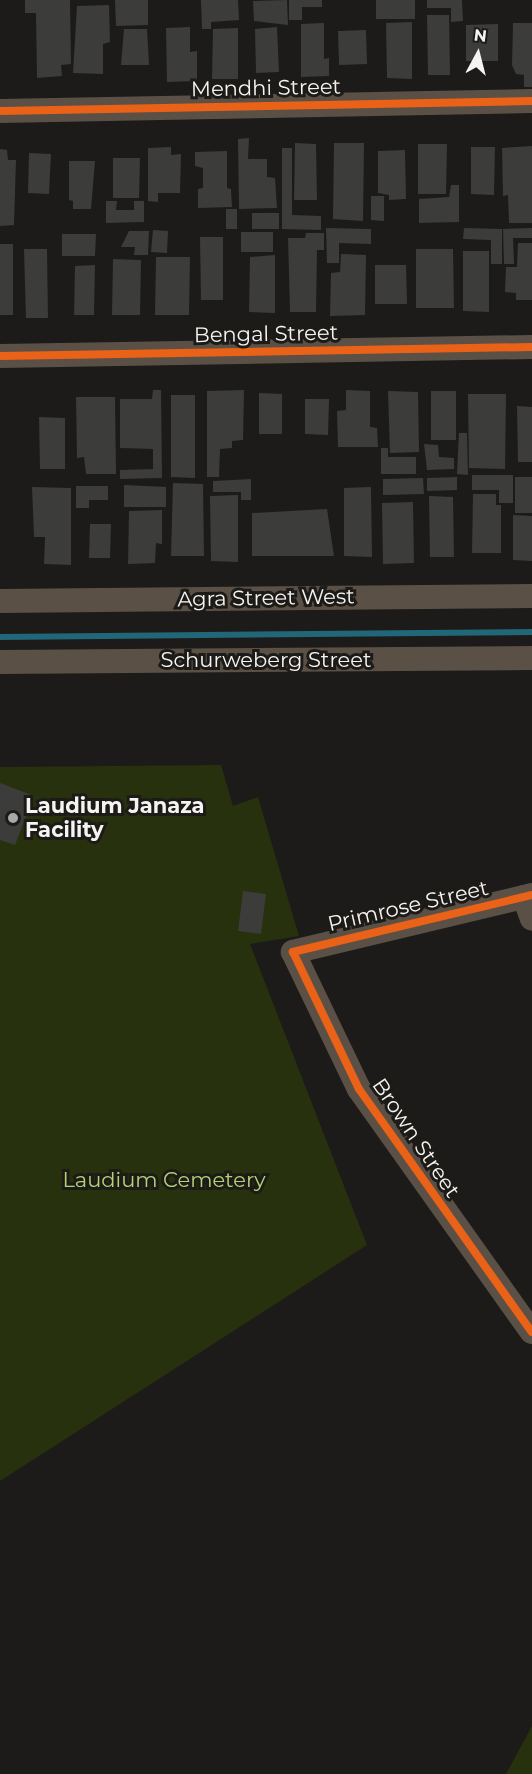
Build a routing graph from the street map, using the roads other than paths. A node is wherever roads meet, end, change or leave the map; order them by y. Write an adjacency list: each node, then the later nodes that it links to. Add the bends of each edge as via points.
1 (532, 101): 2 (street, Mendhi Street)
2 (0, 111)
3 (532, 347): 4 (street, Bengal Street)
4 (0, 356)
5 (532, 596): 6 (street, Agra Street West)
6 (0, 601)
7 (532, 658): 8 (street, Schurweberg Street)
8 (0, 662)
9 (529, 904): 10 (street, Primrose Street)
10 (293, 952): 11 (street, Brown Street, via 328,1030 378,1118)
11 (532, 1332)

